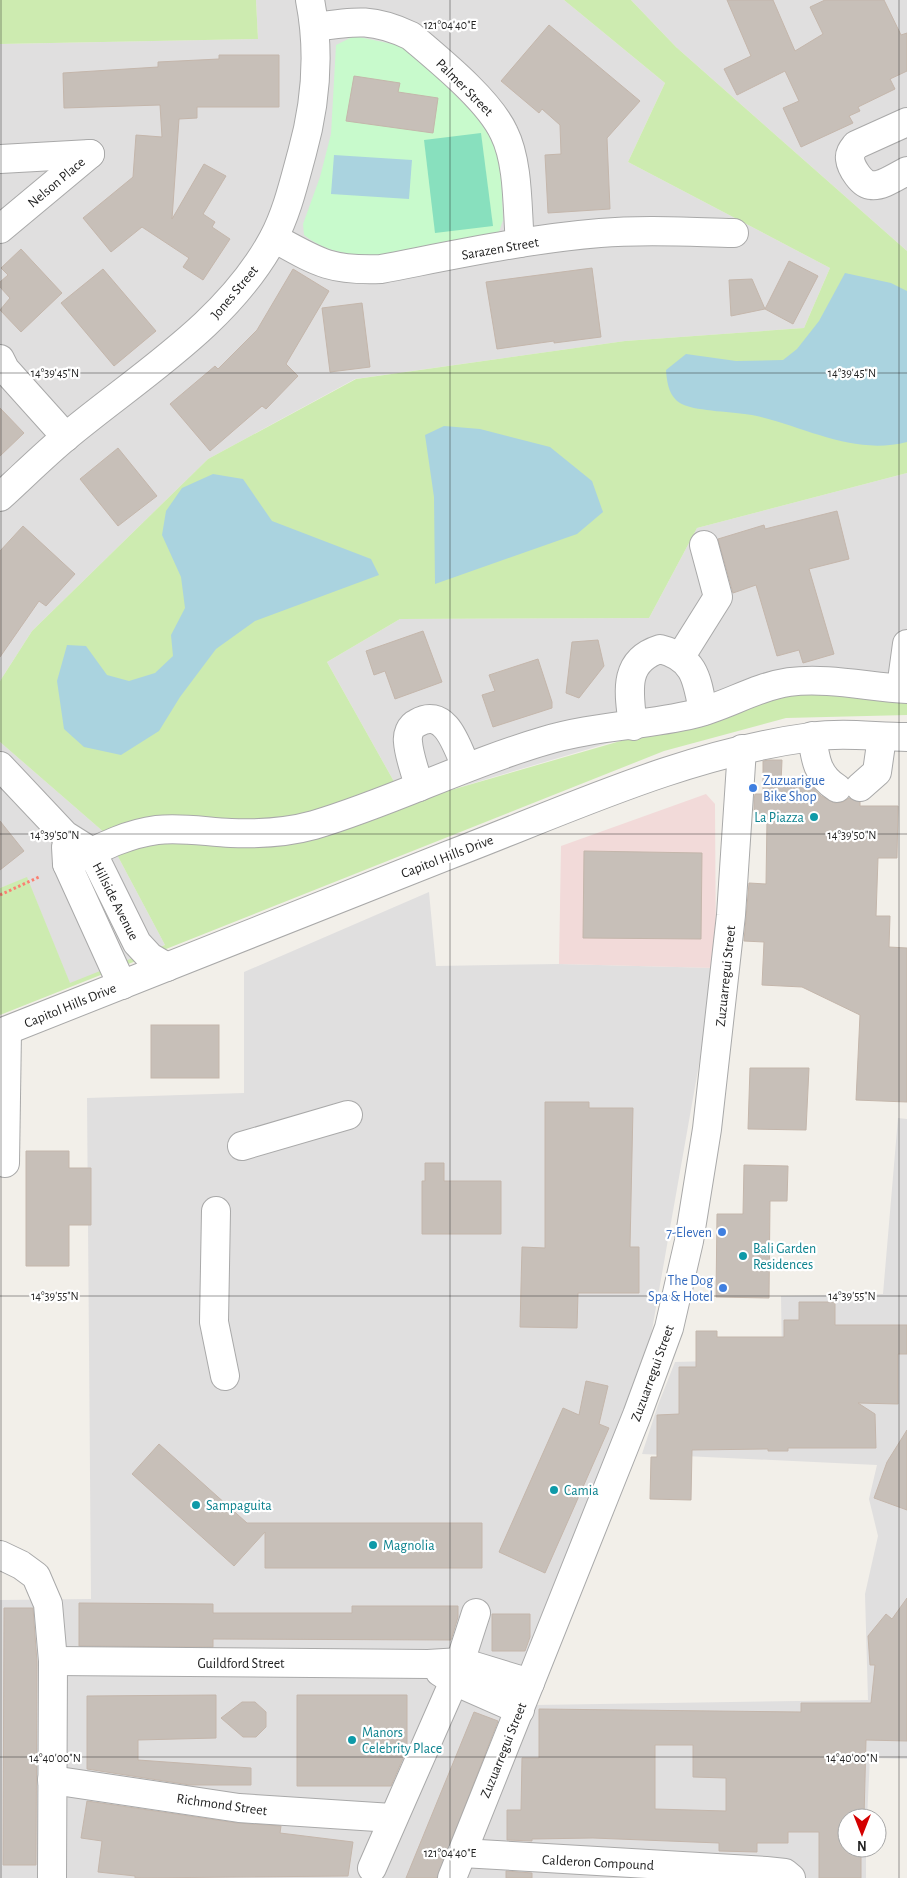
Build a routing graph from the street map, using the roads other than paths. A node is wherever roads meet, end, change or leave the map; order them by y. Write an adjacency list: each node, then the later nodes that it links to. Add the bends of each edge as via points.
1 (310, 0): 2 (street, Jones Street)
2 (315, 27): 8 (street, Jones Street, via 316,82 308,132 291,194); 9 (street, Palmer Street, via 371,21 397,29 411,36 480,100 501,126 512,157)
3 (907, 122): 5 (street, via 856,145 850,160 862,182 870,186)
4 (0, 159): 6 (street, Nelson Place, via 90,154)
5 (907, 171)
6 (0, 229)
7 (734, 233): 9 (street, Sarazen Street, via 601,233)
8 (274, 238): 9 (street, Sarazen Street, via 315,261 354,270 381,269); 11 (street, Jones Street, via 254,269 212,320)
9 (520, 243)
10 (0, 359): 11 (street, via 5,369)
11 (66, 437): 12 (street, Jones Street)
12 (0, 497)
13 (704, 545): 15 (street, via 718,597)
14 (907, 644): 16 (street)
15 (681, 656): 17 (street, via 692,669 698,684); 18 (street, via 660,649 649,652 634,667 630,695)
16 (904, 688): 17 (street, via 791,682 771,686)
17 (703, 712): 18 (street)
18 (633, 726): 23 (street, via 573,733)
19 (812, 736): 20 (street, Capitol Hills Drive); 20 (street, via 816,764 829,783 849,787 877,772); 21 (street, Capitol Hills Drive)
20 (895, 737)
21 (742, 749): 28 (street, Capitol Hills Drive, via 667,771); 40 (street, Zuzuarregui Street, via 731,915 707,1129 689,1241 672,1319)
22 (0, 766): 25 (street, Hillside Avenue)
23 (466, 767): 24 (street); 24 (street, via 448,727 437,720 416,723 407,741)
24 (419, 787): 26 (street, via 312,825 233,833 157,830 124,837)
25 (65, 835): 26 (street, Hillside Avenue); 27 (street, Hillside Avenue)
26 (92, 852): 27 (street); 28 (street, Hillside Avenue, via 137,943 150,957)
27 (67, 864): 29 (street, Hillside Avenue)
28 (167, 967): 29 (street, Capitol Hills Drive)
29 (122, 985): 30 (street, Capitol Hills Drive)
30 (3, 1032): 33 (street)
31 (348, 1116): 32 (street)
32 (242, 1146)
33 (5, 1163)
34 (216, 1211): 35 (street, via 214,1322)
35 (225, 1376)
36 (0, 1555): 38 (street, via 36,1576 48,1604)
37 (476, 1614): 39 (street)
38 (53, 1661): 39 (street, Guildford Street, via 428,1664); 42 (street)
39 (457, 1671): 40 (street, Guildford Street); 41 (street, Guildford Street); 43 (street)
40 (530, 1683): 41 (street, Zuzuarregui Street)
41 (520, 1710): 44 (street, Zuzuarregui Street)
42 (52, 1780): 43 (street, Richmond Street, via 239,1808); 46 (street)
43 (392, 1818): 45 (street)
44 (462, 1853): 47 (street, Zuzuarregui Street); 48 (street, Calderon Compound, via 766,1871 785,1873)
45 (372, 1868)
46 (52, 1878)
47 (452, 1878)
48 (791, 1878)

